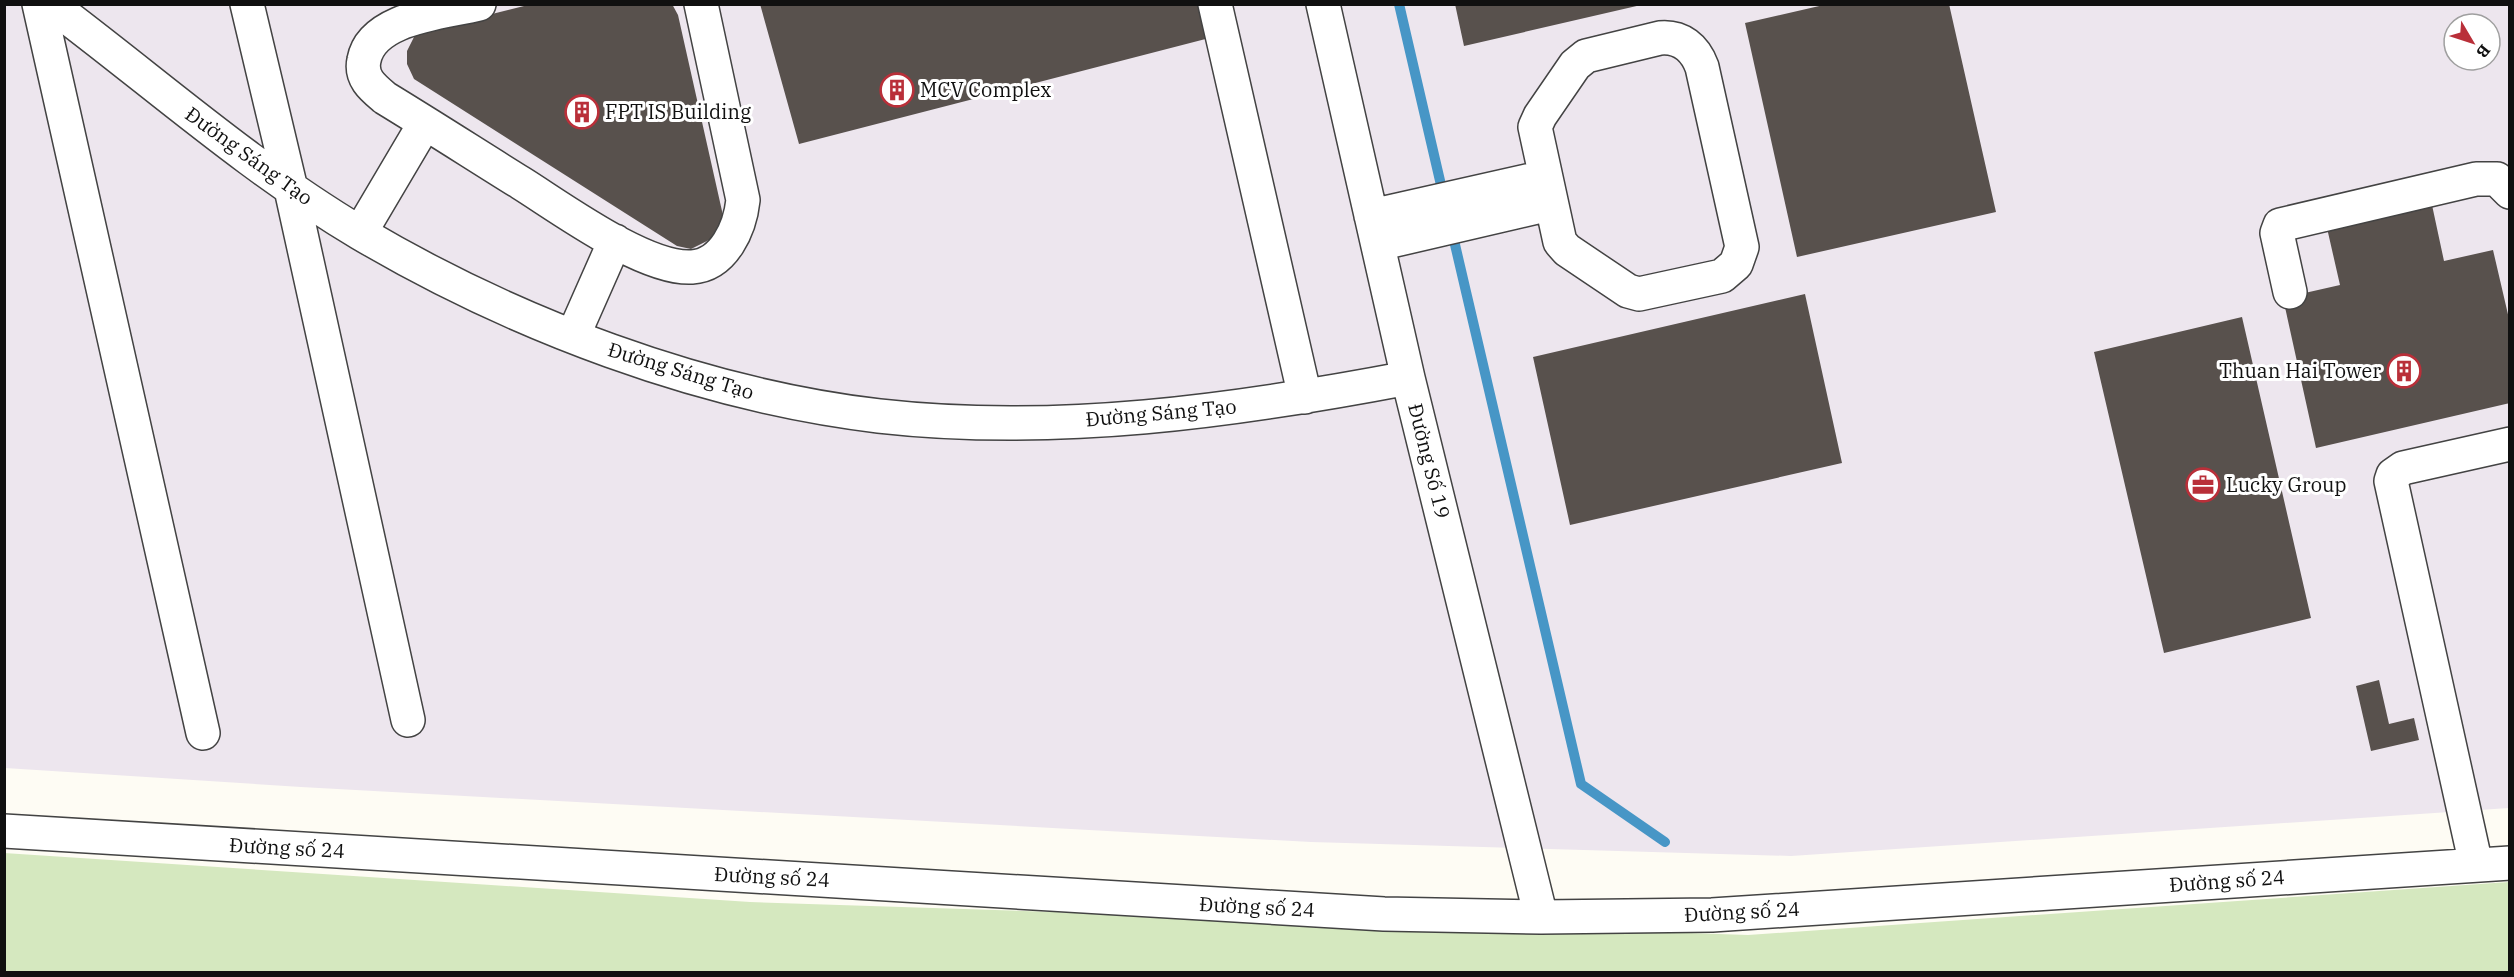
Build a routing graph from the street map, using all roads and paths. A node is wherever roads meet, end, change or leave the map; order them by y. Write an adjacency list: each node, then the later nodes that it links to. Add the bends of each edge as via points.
1 (39, 4): 21 (street)
2 (50, 4): 9 (street, Đường Sáng Tạo)
3 (247, 4): 9 (street)
4 (479, 4): 8 (street, via 398,23 378,34 365,53 363,74 372,88)
5 (701, 4): 14 (street, via 742,189 740,219 719,254 695,267 663,262)
6 (1215, 4): 18 (street)
7 (1323, 4): 12 (street, Đường Số 19)
8 (425, 123): 13 (street); 14 (street)
9 (291, 189): 13 (street, Đường Sáng Tạo); 20 (street)
10 (1548, 190): 10 (street, via 1561,244 1633,292 1647,294 1722,276 1734,267 1741,253 1702,67 1680,40 1660,38 1590,54 1578,62 1536,125); 12 (street)
11 (2510, 192): 15 (street, via 2497,179 2476,179 2283,224 2277,233)
12 (1374, 230): 17 (street, Đường Số 19)
13 (360, 233): 16 (street, Đường Sáng Tạo, via 483,296)
14 (615, 241): 16 (street)
15 (2290, 292)
16 (573, 336): 18 (street, Đường Sáng Tạo, via 720,386 800,404 881,416 1062,422)
17 (1408, 378): 18 (street, Đường Sáng Tạo); 25 (street, Đường Số 19)
18 (1305, 398)
19 (2510, 444): 24 (street, via 2403,468 2391,481)
20 (408, 720)
21 (203, 733)
22 (4, 831): 25 (street, Đường số 24, via 1384,914)
23 (2510, 863): 24 (street, Đường số 24)
24 (2475, 865): 25 (street, Đường số 24, via 1712,915)
25 (1540, 917)

